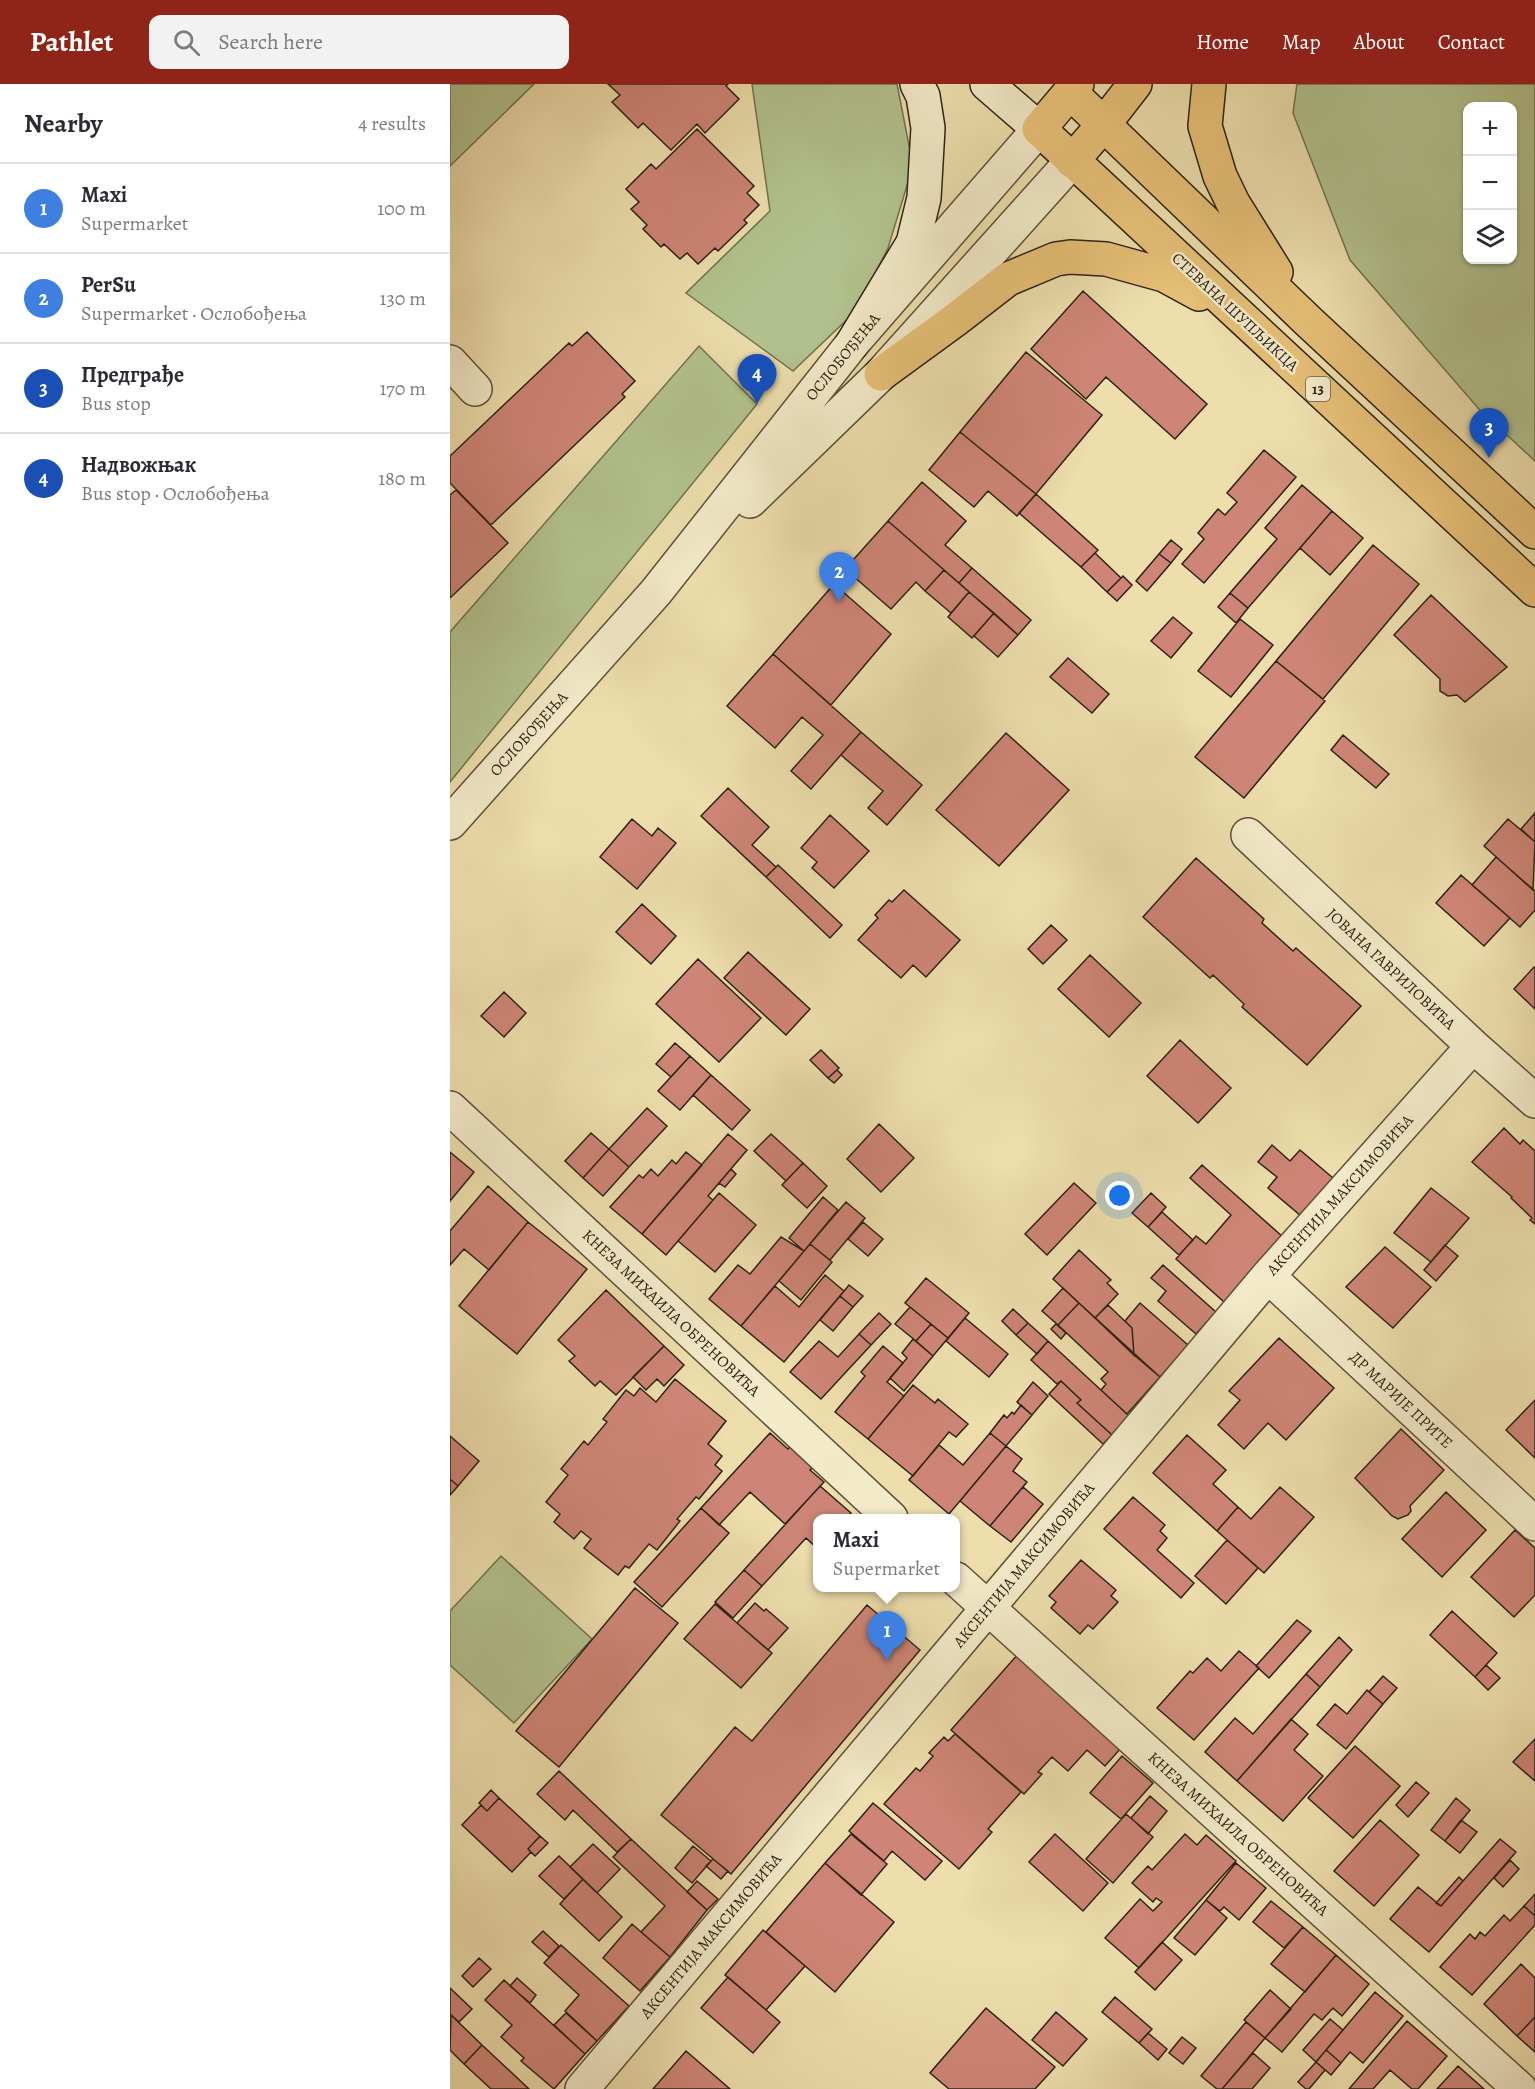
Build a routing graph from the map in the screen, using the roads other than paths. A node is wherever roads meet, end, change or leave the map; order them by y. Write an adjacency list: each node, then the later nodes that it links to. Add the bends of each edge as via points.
1 (917, 84): 11 (street, via 928,128 924,198 913,243)
2 (987, 84): 7 (street, СТЕВАНА ШУПЉИКЦА)
3 (1135, 84): 6 (main road)
4 (1209, 84): 10 (main road, via 1205,126 1220,176 1247,227)
5 (1070, 87): 6 (main road); 7 (main road)
6 (1104, 124): 8 (main road); 10 (main road)
7 (1039, 129): 8 (main road, СТЕВАНА ШУПЉИКЦА / 13); 11 (street, ОСЛОБОЂЕЊА)
8 (1072, 161): 9 (main road, СТЕВАНА ШУПЉИКЦА / 13); 13 (street, ОСЛОБОЂЕЊА)
9 (1241, 317): 13 (main road, via 1164,275 1106,259 1056,259 1008,279); 16 (main road, СТЕВАНА ШУПЉИКЦА / 13)
10 (1308, 321): 15 (main road)
11 (852, 344): 17 (street, ОСЛОБОЂЕЊА)
12 (450, 363): 14 (street)
13 (881, 374): 17 (street, ОСЛОБОЂЕЊА)
14 (475, 389)
15 (1535, 532)
16 (1535, 590)
17 (656, 592): 18 (street, ОСЛОБОЂЕЊА)
18 (450, 823)
19 (1248, 835): 20 (street, ЈОВАНА ГАВРИЛОВИЋА)
20 (1473, 1046): 21 (street, ЈОВАНА ГАВРИЛОВИЋА); 23 (street, АКСЕНТИЈА МАКСИМОВИЋА)
21 (1535, 1101)
22 (450, 1108): 24 (street, КНЕЗА МИХАИЛА ОБРЕНОВИЋА)
23 (1268, 1276): 25 (street, ДР МАРИЈЕ ПРИТЕ); 27 (street, АКСЕНТИЈА МАКСИМОВИЋА)
24 (887, 1514)
25 (1535, 1524)
26 (960, 1583): 27 (street, КНЕЗА МИХАИЛА ОБРЕНОВИЋА)
27 (988, 1608): 28 (street, АКСЕНТИЈА МАКСИМОВИЋА); 29 (street, КНЕЗА МИХАИЛА ОБРЕНОВИЋА)
28 (582, 2089)
29 (1520, 2089)

